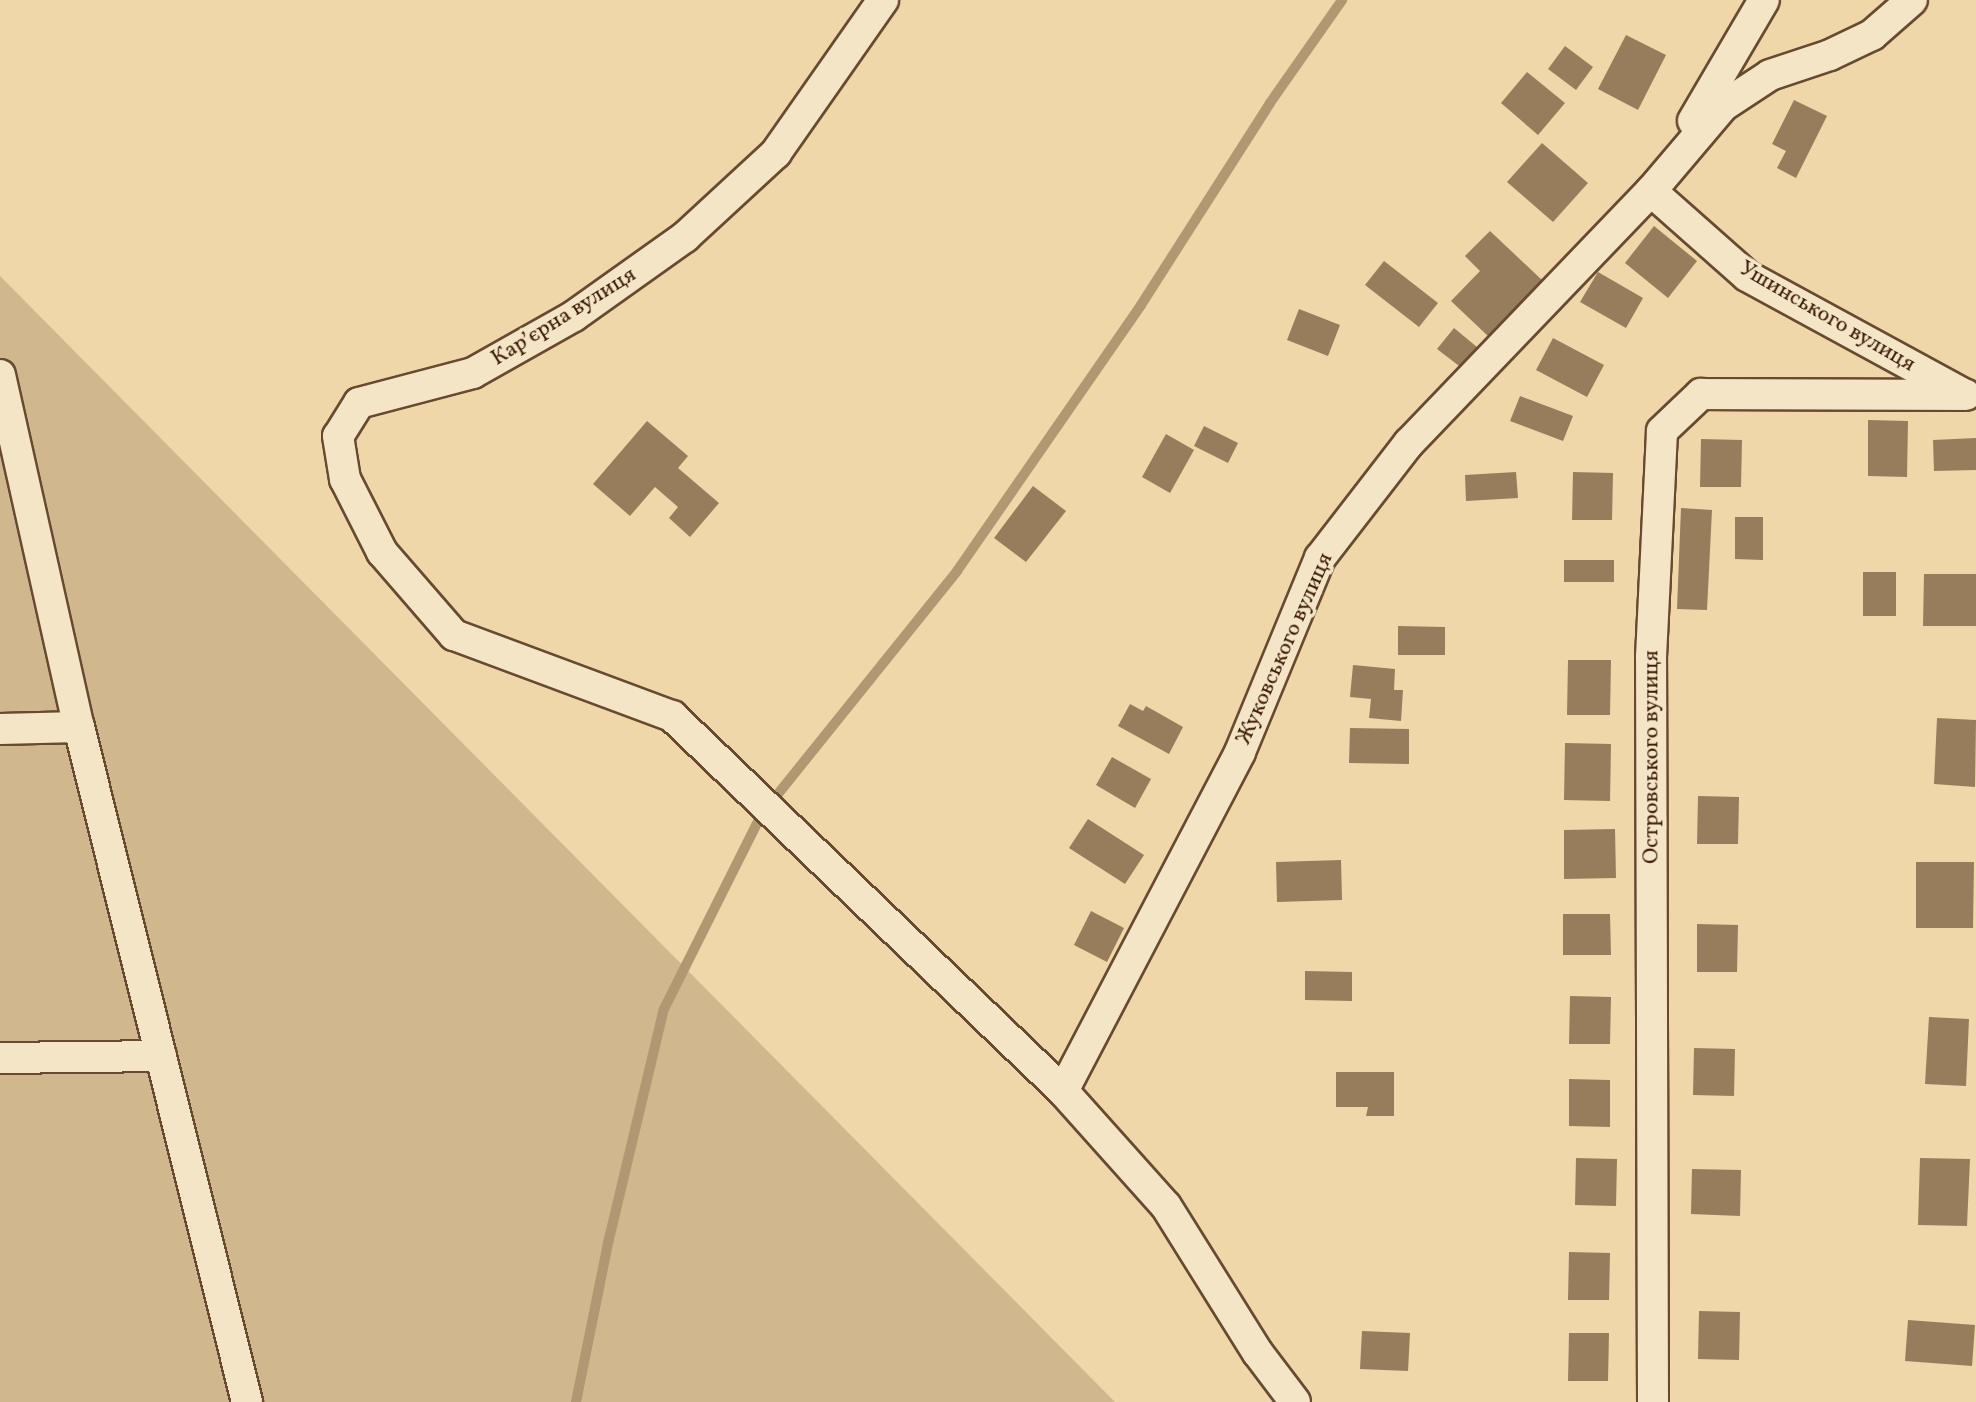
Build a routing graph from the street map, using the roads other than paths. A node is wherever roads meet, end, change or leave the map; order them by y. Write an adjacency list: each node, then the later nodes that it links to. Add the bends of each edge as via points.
1 (883, 0): 11 (street, Карʼєрна вулиця, via 776,153 685,237 574,316 473,373 359,403 338,436 345,479 382,552 454,635 672,716)
2 (1764, 0): 4 (street)
3 (1912, 0): 4 (street, via 1872,35 1745,88 1723,106)
4 (1651, 191): 6 (street, Ушинського вулиця, via 1747,276); 11 (street, Жуковського вулиця, via 1409,443 1320,558 1240,752)
5 (1, 376): 7 (street)
6 (1971, 396): 14 (street, Островського вулиця, via 1701,394 1662,431 1651,657)
7 (79, 727): 8 (street); 9 (street)
8 (0, 729)
9 (161, 1056): 10 (street); 12 (street)
10 (0, 1058)
11 (1063, 1091): 13 (street, Карʼєрна вулиця, via 1166,1206)
12 (247, 1402)
13 (1295, 1402)
14 (1653, 1402)

